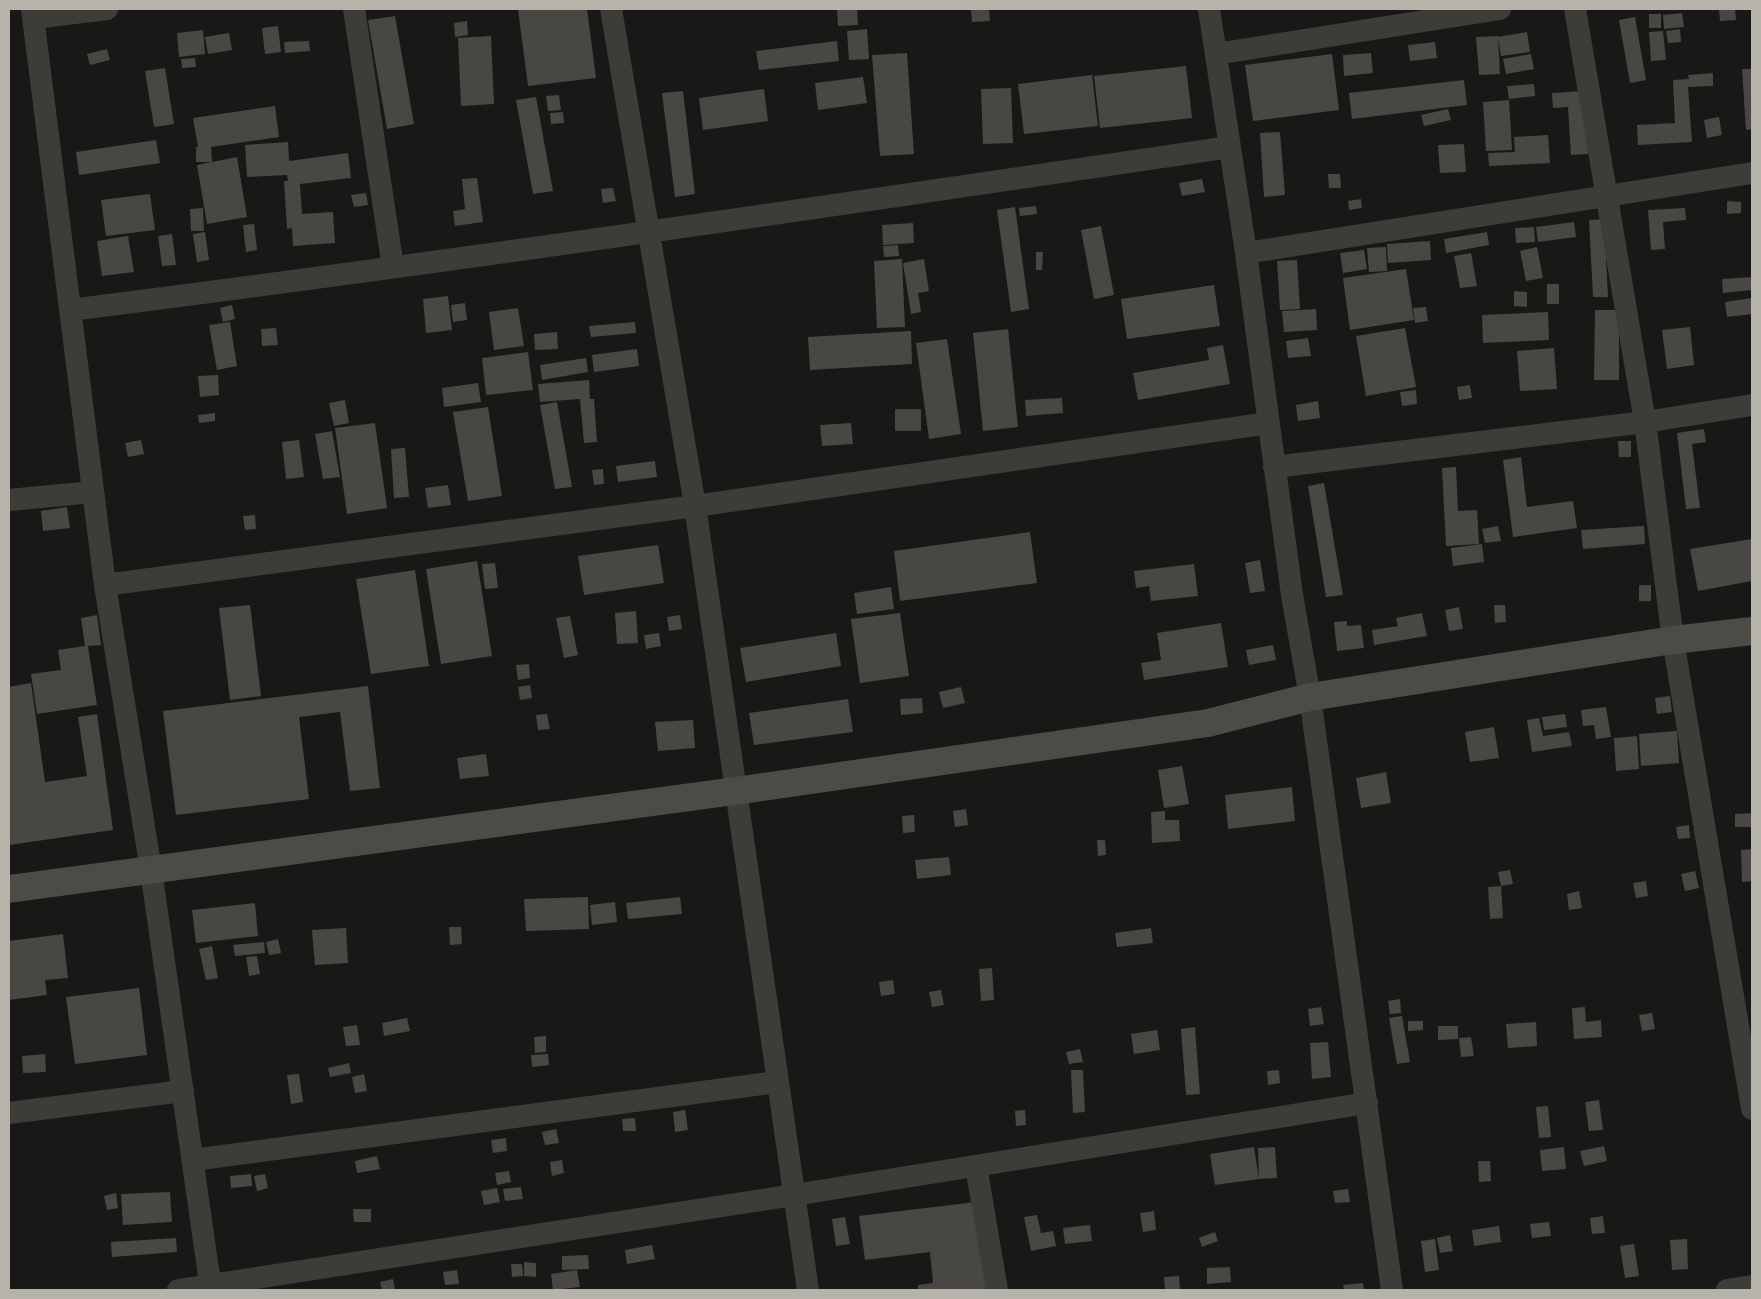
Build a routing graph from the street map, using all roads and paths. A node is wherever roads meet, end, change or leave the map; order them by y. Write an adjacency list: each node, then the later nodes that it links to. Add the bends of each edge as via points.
1 (107, 9): 7 (street)
2 (354, 9): 14 (street)
3 (611, 9): 12 (street)
4 (1209, 9): 8 (street)
5 (1500, 9): 8 (street)
6 (1575, 9): 11 (street)
7 (33, 13): 15 (street)
8 (1216, 54): 9 (street)
9 (1230, 147): 12 (street); 13 (street)
10 (1752, 173): 11 (street)
11 (1607, 196): 13 (street); 17 (street)
12 (649, 233): 14 (street); 22 (street)
13 (1246, 253): 18 (street)
14 (393, 267): 15 (street)
15 (70, 310): 20 (street)
16 (1752, 405): 17 (street)
17 (1646, 422): 19 (street); 25 (street)
18 (1270, 423): 19 (street); 22 (street)
19 (1274, 468): 26 (street)
20 (93, 492): 21 (street); 23 (street)
21 (9, 500)
22 (695, 506): 23 (street); 27 (street)
23 (105, 585): 28 (street)
24 (1752, 631): 25 (street)
25 (1673, 640): 26 (street); 33 (street)
26 (1310, 697): 27 (street, via 1208,723); 32 (street)
27 (735, 791): 28 (street); 30 (street)
28 (152, 870): 29 (street); 31 (street)
29 (9, 889)
30 (777, 1082): 35 (street); 37 (street)
31 (183, 1091): 34 (street); 35 (street)
32 (1367, 1103): 36 (street); 43 (street)
33 (1752, 1109)
34 (9, 1113)
35 (193, 1160): 39 (street)
36 (976, 1166): 37 (street); 42 (street)
37 (794, 1195): 39 (street); 41 (street)
38 (1752, 1286): 44 (street)
39 (211, 1288): 40 (street)
40 (178, 1290)
41 (808, 1290)
42 (997, 1290)
43 (1392, 1290)
44 (1727, 1290)

